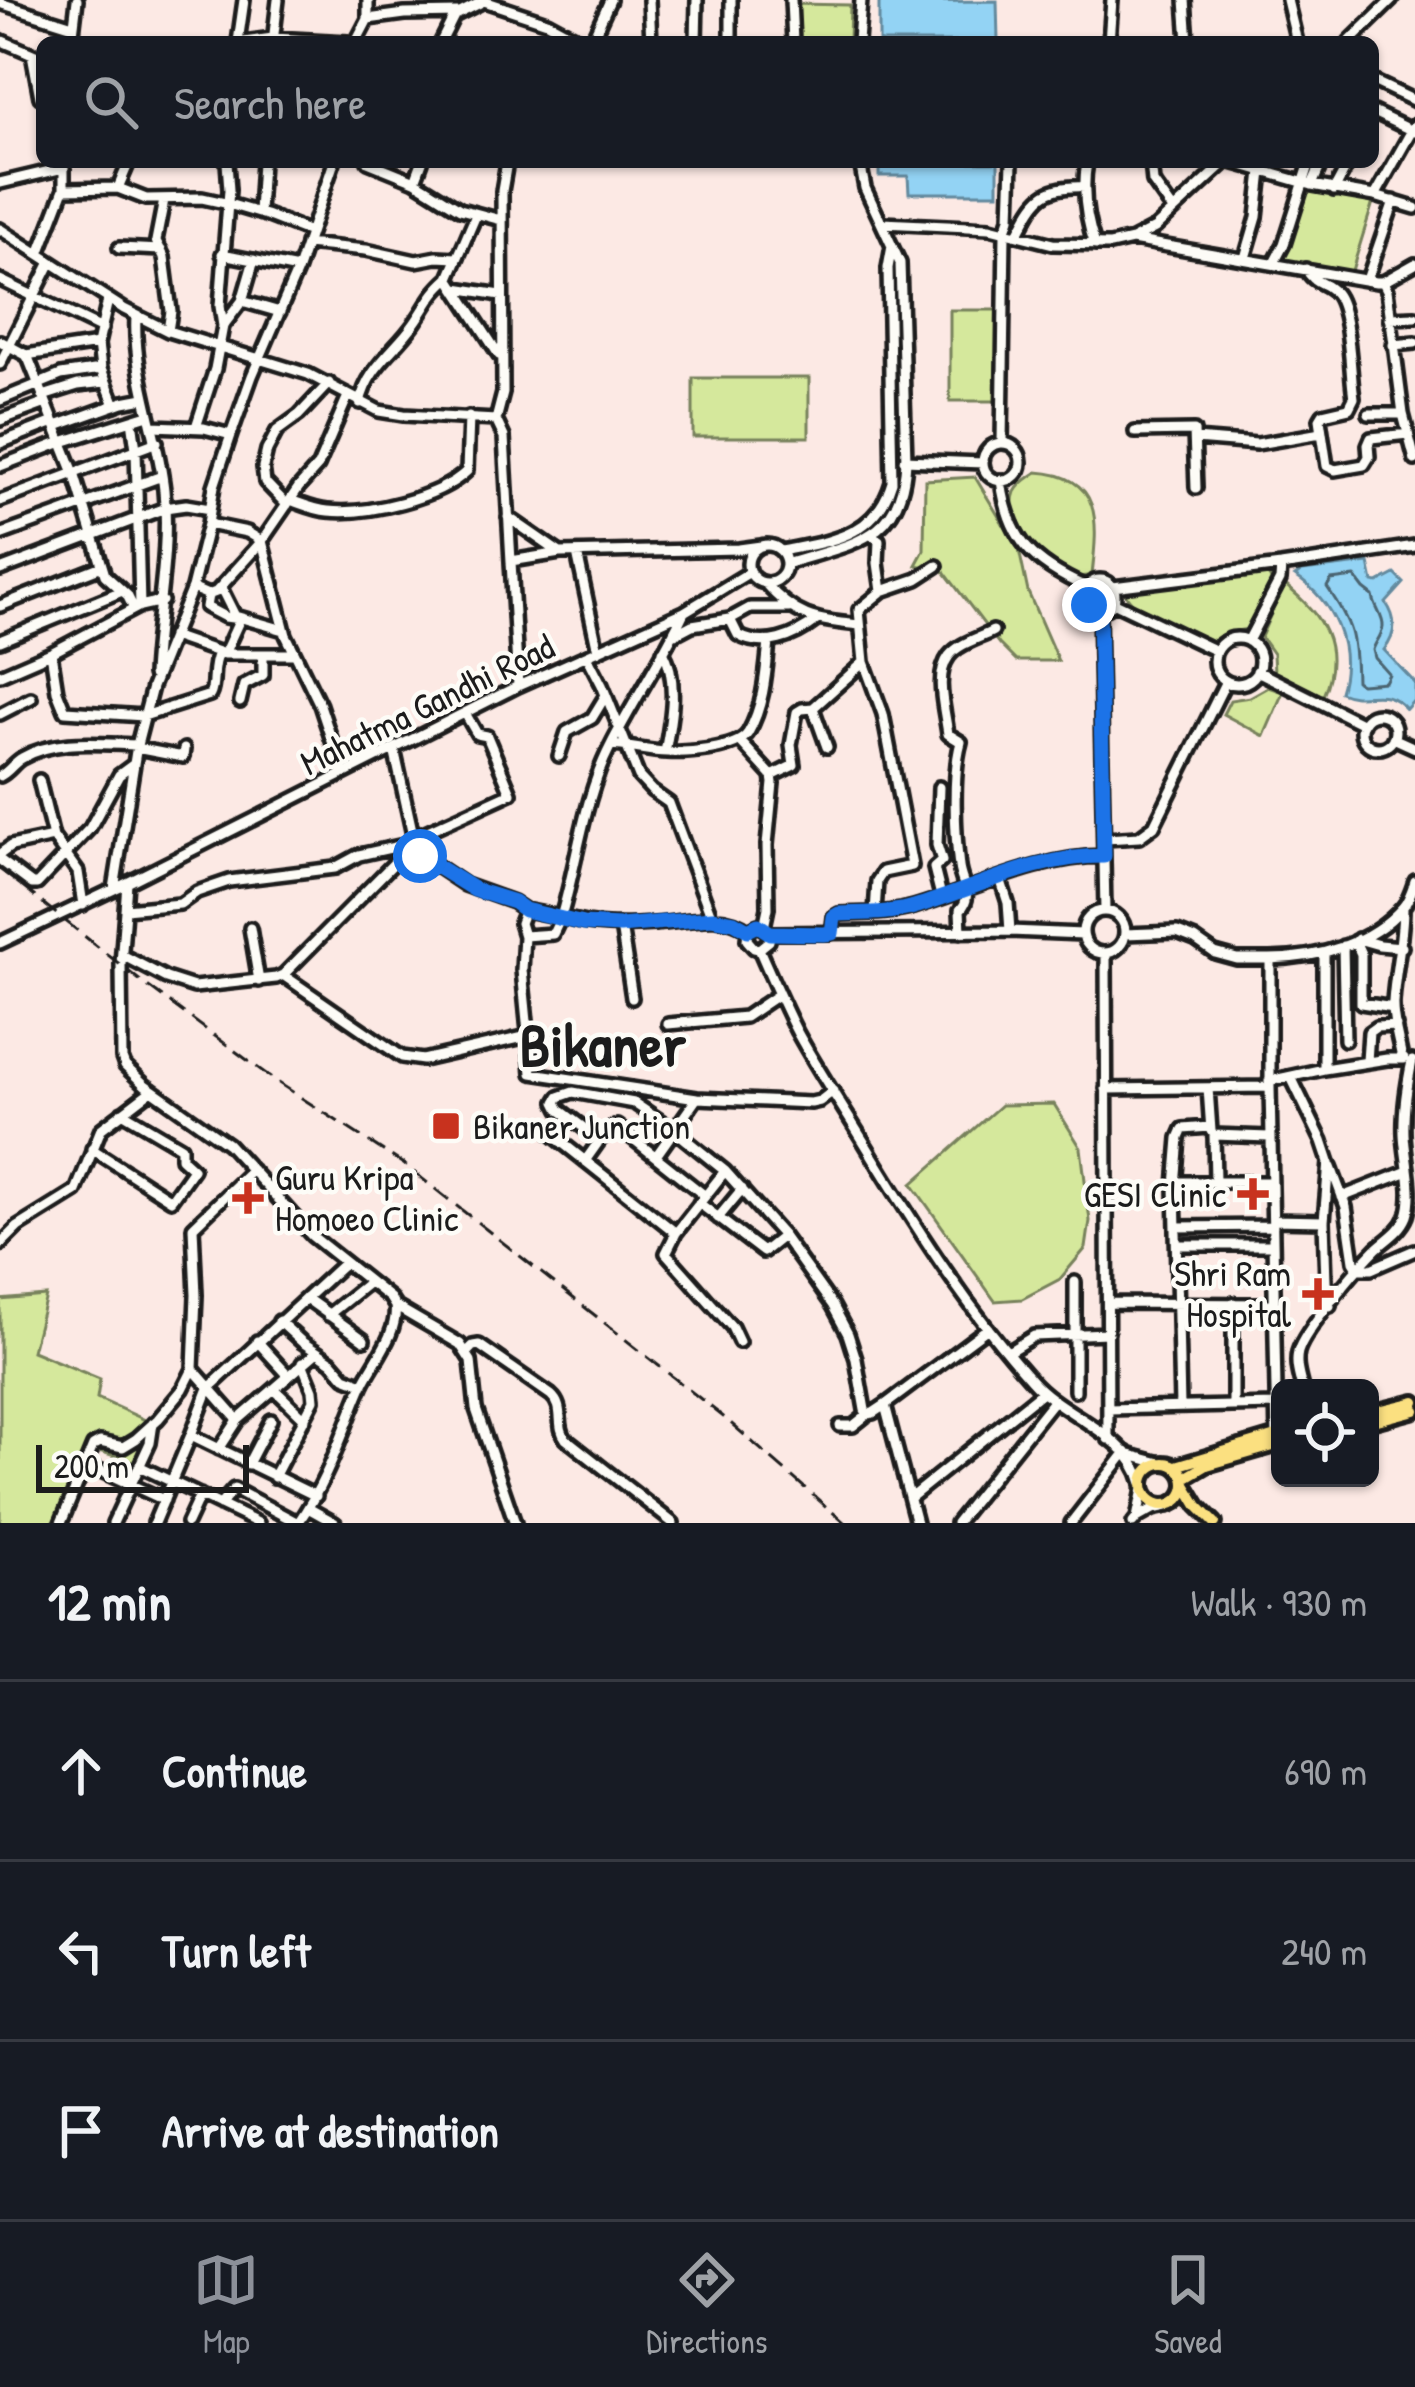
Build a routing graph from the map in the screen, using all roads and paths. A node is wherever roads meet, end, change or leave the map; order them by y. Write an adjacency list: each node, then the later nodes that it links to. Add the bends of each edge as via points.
1 (77, 0): 19 (street)
2 (244, 0): 21 (street)
3 (278, 0): 22 (street)
4 (368, 0): 18 (street)
5 (650, 0): 27 (street)
6 (697, 0): 28 (street)
7 (731, 0): 29 (street)
8 (791, 0): 30 (street)
9 (861, 0): 31 (street)
10 (1112, 0): 32 (street)
11 (1185, 0): 33 (street)
12 (1286, 0): 34 (street)
13 (1392, 0): 35 (street)
14 (488, 1): 17 (street); 25 (street)
15 (607, 2): 26 (street)
16 (0, 3): 19 (street)
17 (459, 13): 18 (street); 24 (street)
18 (368, 19): 23 (street)
19 (73, 26): 20 (street)
20 (72, 36)
21 (241, 36)
22 (274, 36)
23 (356, 36)
24 (444, 36)
25 (576, 36)
26 (591, 36)
27 (651, 36)
28 (696, 36)
29 (731, 36)
30 (793, 36)
31 (858, 36)
32 (1109, 36)
33 (1188, 36)
34 (1295, 36)
35 (1355, 36)
36 (0, 40): 37 (street)
37 (36, 56)
38 (1379, 84): 39 (street)
39 (1384, 87): 40 (street); 41 (street)
40 (1379, 99)
41 (1415, 101)
42 (1379, 115): 43 (street)
43 (1414, 129): 70 (street)
44 (52, 168): 64 (street)
45 (63, 168): 68 (street)
46 (127, 168): 67 (street)
47 (227, 168): 73 (street)
48 (262, 168): 76 (street)
49 (332, 168): 81 (street)
50 (382, 168): 63 (street)
51 (420, 168): 63 (street)
52 (506, 168): 78 (street)
53 (861, 168): 79 (street)
54 (1012, 168): 82 (street)
55 (1087, 168): 66 (street)
56 (1152, 168): 75 (street)
57 (1222, 168): 75 (street)
58 (1251, 168): 62 (street)
59 (1309, 168): 65 (street)
60 (1318, 168): 65 (street)
61 (1345, 168): 69 (street)
62 (1262, 171): 65 (street); 92 (street)
63 (415, 182): 77 (street)
64 (0, 183)
65 (1307, 184): 69 (street); 95 (street)
66 (1085, 187): 82 (street, via 1046,192); 85 (street)
67 (118, 188): 68 (street); 71 (street)
68 (64, 189): 89 (street)
69 (1334, 190): 70 (street)
70 (1375, 196): 72 (street)
71 (164, 200): 73 (street); 88 (street)
72 (1394, 201): 74 (street); 100 (street)
73 (226, 203): 76 (street); 90 (street)
74 (1414, 205)
75 (1173, 211): 83 (street)
76 (259, 212): 81 (street)
77 (476, 214): 78 (street); 91 (street)
78 (501, 220): 103 (street)
79 (882, 223): 82 (street); 86 (street)
80 (0, 229): 89 (street)
81 (310, 232): 84 (street)
82 (1012, 232): 85 (street); 148 (street)
83 (1132, 241): 85 (street); 92 (street)
84 (306, 244): 91 (street, via 416,261); 98 (street)
85 (1095, 245)
86 (892, 246): 151 (street); 152 (street, via 900,263)
87 (119, 248): 88 (street)
88 (161, 250): 113 (street)
89 (39, 254): 94 (street)
90 (222, 254): 93 (street); 111 (street)
91 (457, 258): 102 (street)
92 (1244, 258): 95 (street)
93 (254, 260): 98 (street); 106 (street)
94 (51, 262): 104 (street); 105 (street)
95 (1274, 263): 97 (street)
96 (1413, 266): 101 (street)
97 (1306, 268): 100 (street); 142 (street, via 1340,303 1354,398 1349,408 1321,416)
98 (298, 269): 107 (street)
99 (0, 280): 104 (street)
100 (1367, 280): 101 (street)
101 (1383, 282): 110 (street)
102 (453, 283): 103 (street); 121 (street); 130 (street, via 429,296 372,373)
103 (501, 295): 121 (street)
104 (34, 298): 112 (street); 114 (street)
105 (108, 300): 108 (street); 112 (street)
106 (242, 302): 107 (street); 111 (street)
107 (280, 312): 120 (street)
108 (136, 317): 113 (street); 128 (street)
109 (1415, 317): 110 (street)
110 (1390, 318): 117 (street)
111 (223, 326): 118 (street)
112 (102, 329): 116 (street)
113 (168, 331): 118 (street)
114 (5, 343): 119 (street); 122 (street)
115 (1415, 343): 117 (street)
116 (98, 344): 119 (street); 123 (street)
117 (1393, 345): 133 (street)
118 (219, 348): 120 (street); 140 (street)
119 (26, 355): 126 (street)
120 (258, 360): 125 (street); 143 (street)
121 (502, 360): 136 (street)
122 (0, 364)
123 (101, 369): 124 (street); 126 (street, via 61,376)
124 (105, 382): 126 (street); 131 (street)
125 (329, 383): 127 (street); 163 (street, via 267,450 265,482)
126 (42, 394): 129 (street); 137 (street); 139 (street)
127 (348, 396): 130 (street); 163 (street, via 322,460)
128 (144, 398): 131 (street); 138 (street)
129 (0, 400)
130 (360, 403): 134 (street, via 404,415)
131 (115, 405): 139 (street)
132 (1369, 414): 133 (street)
133 (1403, 414): 145 (street)
134 (469, 417): 136 (street); 163 (street, via 467,471 445,486 356,509)
135 (132, 419): 138 (street); 146 (street); 150 (street)
136 (496, 419): 167 (street)
137 (0, 420)
138 (150, 421): 140 (street); 147 (street)
139 (55, 424): 146 (street); 149 (street)
140 (196, 427): 143 (street)
141 (1135, 432): 144 (street, via 1194,431)
142 (1321, 433): 144 (street, via 1257,444); 145 (street, via 1327,466 1335,470 1369,461 1375,436)
143 (230, 436): 165 (street)
144 (1195, 439): 160 (street)
145 (1411, 441): 153 (street)
146 (62, 442): 155 (street); 156 (street)
147 (157, 442): 150 (street); 157 (street)
148 (1002, 443): 154 (street); 158 (street, via 1021,458 1015,476)
149 (0, 447): 155 (street)
150 (136, 449): 156 (street); 159 (street)
151 (893, 458): 152 (street); 175 (street, via 888,496 871,520 841,537)
152 (906, 460): 154 (street); 171 (street, via 890,518)
153 (1415, 460)
154 (983, 463): 158 (street)
155 (3, 465)
156 (74, 473): 161 (street); 162 (street)
157 (162, 476): 159 (street); 164 (street)
158 (1001, 481): 187 (street, via 1020,543)
159 (137, 483): 162 (street); 166 (street)
160 (1196, 488)
161 (0, 501)
162 (82, 502): 169 (street); 170 (street)
163 (288, 503): 172 (street)
164 (165, 508): 165 (street); 166 (street); 193 (street)
165 (210, 509): 168 (street)
166 (138, 516): 169 (street); 196 (street)
167 (508, 517): 176 (street); 178 (street)
168 (208, 524): 172 (street); 188 (street)
169 (93, 534): 180 (street); 183 (street)
170 (0, 535)
171 (872, 535): 179 (street); 191 (street, via 880,540)
172 (262, 541): 189 (street); 204 (street)
173 (761, 546): 175 (street); 177 (street); 184 (street, via 748,558)
174 (1415, 546): 182 (street)
175 (782, 551): 179 (street)
176 (560, 553): 177 (street); 178 (street)
177 (577, 553): 217 (street)
178 (511, 561): 222 (street)
179 (786, 564): 185 (street, via 778,580)
180 (102, 566): 190 (street); 195 (street)
181 (937, 566): 191 (street)
182 (1281, 566): 186 (street); 209 (street)
183 (0, 570)
184 (749, 572): 185 (street); 199 (street, Mahatma Gandhi Road)
185 (765, 583): 197 (street)
186 (1113, 586): 187 (street, via 1100,580); 194 (street)
187 (1086, 587): 198 (street, via 1085,600)
188 (191, 588): 192 (street); 207 (street)
189 (220, 588): 192 (street); 200 (street)
190 (122, 591): 196 (street); 208 (street)
191 (882, 591): 203 (street, via 859,610)
192 (208, 595): 200 (street, via 206,607)
193 (162, 601): 196 (street); 223 (street)
194 (1113, 602): 198 (street); 212 (street)
195 (0, 606)
196 (137, 608): 213 (street)
197 (789, 608): 201 (street, via 751,608); 202 (street)
198 (1099, 610): 251 (street)
199 (684, 612): 206 (street); 217 (street, Mahatma Gandhi Road)
200 (240, 619): 204 (street); 214 (street)
201 (730, 620): 206 (street); 210 (street, via 749,642)
202 (818, 620): 203 (street); 210 (street)
203 (859, 625): 218 (street)
204 (284, 630): 216 (street)
205 (993, 631): 259 (street, via 950,655 942,669 948,734 961,742 956,824)
206 (673, 635): 211 (street)
207 (172, 636): 214 (street); 223 (street)
208 (0, 641)
209 (1248, 641): 212 (street, via 1230,639); 219 (street, via 1258,652)
210 (769, 642): 234 (street, via 763,693)
211 (663, 651): 232 (street); 242 (street, via 672,707)
212 (1216, 651): 221 (street, via 1215,668)
213 (51, 653): 220 (street); 230 (street, via 65,711)
214 (221, 653): 215 (street); 230 (street, via 210,695)
215 (262, 654): 216 (street); 226 (street, via 263,675 244,685)
216 (293, 654): 245 (street)
217 (593, 654): 222 (street, Mahatma Gandhi Road); 224 (street)
218 (864, 662): 227 (street); 267 (street, via 883,714 912,866 883,872)
219 (1257, 671): 221 (street, via 1244,682); 231 (street)
220 (0, 675)
221 (1226, 681): 251 (street, via 1154,826 1139,837)
222 (518, 686): 228 (street, Mahatma Gandhi Road)
223 (152, 687): 230 (street)
224 (606, 695): 232 (street); 243 (street, via 592,718 568,733)
225 (31, 698): 229 (street)
226 (240, 702)
227 (814, 708): 238 (street); 247 (street, via 794,718 794,765)
228 (465, 713): 241 (street, Mahatma Gandhi Road); 252 (street, via 487,736 511,793)
229 (0, 714)
230 (145, 716): 236 (street)
231 (1363, 724): 233 (street, via 1371,746); 233 (street, via 1386,716)
232 (621, 729): 235 (street); 237 (street)
233 (1393, 738): 239 (street)
234 (740, 741): 242 (street); 247 (street)
235 (611, 745): 237 (street); 268 (street)
236 (136, 746): 240 (street, via 183,758); 244 (street); 246 (street, via 47,746)
237 (627, 746): 242 (street); 269 (street, via 639,777 669,803)
238 (827, 747)
239 (1415, 748)
240 (184, 749)
241 (394, 749): 245 (street, Mahatma Gandhi Road); 252 (street)
242 (664, 752)
243 (559, 756)
244 (134, 764): 253 (street); 260 (street)
245 (343, 774): 258 (street, Mahatma Gandhi Road)
246 (0, 776)
247 (772, 776): 273 (street)
248 (39, 780): 250 (street)
249 (939, 787): 261 (street, via 942,861 934,875)
250 (53, 837): 253 (street); 255 (street, via 11,846)
251 (1105, 839): 254 (street)
252 (414, 845): 264 (street, via 335,868 229,881 180,904); 265 (street, via 465,885); 289 (street)
253 (66, 853): 255 (street, via 35,885); 262 (street)
254 (1104, 856): 256 (street); 266 (street)
255 (0, 857)
256 (1000, 878): 259 (street); 274 (street)
257 (1415, 881): 263 (street)
258 (127, 883): 260 (street, Mahatma Gandhi Road); 264 (street)
259 (964, 888): 261 (street); 275 (street)
260 (114, 890): 262 (street, Mahatma Gandhi Road)
261 (941, 896): 267 (street)
262 (83, 905): 281 (street, Mahatma Gandhi Road)
263 (1403, 907): 280 (street); 283 (street)
264 (125, 909): 287 (street)
265 (525, 910): 268 (street); 279 (street)
266 (1105, 911): 277 (street, via 1088,917); 278 (street, via 1118,916)
267 (875, 913): 276 (street, via 839,914)
268 (561, 917): 270 (street); 279 (street, via 553,934)
269 (712, 918): 270 (street); 272 (street)
270 (620, 926): 292 (street)
271 (250, 928): 290 (street)
272 (748, 930): 273 (street); 284 (street)
273 (767, 930): 276 (street); 284 (street)
274 (1010, 931): 275 (street); 277 (street)
275 (961, 932): 276 (street)
276 (832, 933)
277 (1083, 934): 285 (street, via 1092,950)
278 (1125, 934): 285 (street); 288 (street, via 1177,932 1214,953)
279 (524, 936): 298 (street)
280 (1357, 940): 282 (street); 283 (street); 295 (street, via 1361,1003)
281 (0, 943)
282 (1343, 946): 286 (street); 293 (street)
283 (1402, 947): 295 (street)
284 (759, 949): 291 (street)
285 (1106, 953): 306 (street)
286 (1324, 954): 288 (street); 294 (street)
287 (122, 955): 290 (street, via 182,985); 307 (street, via 123,1063)
288 (1270, 959): 304 (street)
289 (283, 975): 290 (street); 298 (street, via 402,1057 423,1060)
290 (259, 980)
291 (779, 994): 296 (street, via 745,1017); 308 (street)
292 (632, 998)
293 (1344, 1004): 294 (street); 299 (street)
294 (1324, 1006): 302 (street)
295 (1393, 1008): 297 (street)
296 (668, 1024)
297 (1396, 1026): 300 (street); 301 (street, via 1369,1032)
298 (529, 1036): 309 (street, via 532,1072)
299 (1345, 1040)
300 (1410, 1060): 301 (street); 322 (street)
301 (1367, 1061): 302 (street)
302 (1324, 1069): 303 (street)
303 (1292, 1077): 304 (street); 319 (street)
304 (1270, 1084): 305 (street); 314 (street)
305 (1208, 1088): 306 (street); 312 (street)
306 (1106, 1089): 345 (street)
307 (152, 1090): 310 (street); 320 (street)
308 (833, 1091): 309 (street, via 812,1103); 353 (street)
309 (697, 1097): 311 (street)
310 (122, 1112): 316 (street); 316 (street, via 181,1148 193,1169 171,1200)
311 (674, 1130): 315 (street, via 634,1103 573,1092 559,1097 560,1110); 317 (street); 321 (street)
312 (1212, 1131): 314 (street); 323 (street); 324 (street, via 1180,1132)
313 (550, 1133): 318 (street)
314 (1269, 1137): 325 (street)
315 (600, 1140): 317 (street, via 617,1126); 318 (street)
316 (92, 1149): 335 (street, via 76,1191)
317 (656, 1156): 328 (street)
318 (586, 1161): 333 (street)
319 (1329, 1162): 327 (street); 330 (street)
320 (252, 1170): 339 (street); 363 (street, via 193,1227)
321 (725, 1172): 326 (street); 328 (street)
322 (1408, 1172): 327 (street); 340 (street, via 1407,1217)
323 (1215, 1181): 324 (street); 325 (street)
324 (1176, 1182): 332 (street)
325 (1272, 1182): 331 (street)
326 (742, 1189): 329 (street); 334 (street)
327 (1342, 1197): 340 (street)
328 (702, 1199): 329 (street); 333 (street)
329 (718, 1218): 334 (street, via 763,1252)
330 (1324, 1221): 331 (street); 343 (street)
331 (1273, 1223): 332 (street); 337 (street)
332 (1176, 1228): 336 (street)
333 (676, 1233): 358 (street, via 668,1256)
334 (783, 1236): 380 (street, via 848,1334)
335 (0, 1245)
336 (1177, 1245): 337 (street); 346 (street)
337 (1273, 1245): 348 (street)
338 (1415, 1250): 340 (street)
339 (344, 1263): 341 (street); 344 (street)
340 (1355, 1274): 343 (street); 350 (street)
341 (369, 1282): 349 (street); 351 (street)
342 (1076, 1282): 355 (street)
343 (1326, 1282): 350 (street)
344 (306, 1298): 351 (street); 352 (street)
345 (1108, 1303): 346 (street); 354 (street)
346 (1179, 1303): 347 (street); 377 (street)
347 (1233, 1304): 348 (street); 375 (street)
348 (1273, 1304): 365 (street)
349 (394, 1306): 360 (street); 367 (street, via 394,1324)
350 (1330, 1306): 366 (street, via 1300,1347)
351 (328, 1315): 356 (street)
352 (279, 1321): 357 (street); 359 (street)
353 (988, 1328): 361 (street); 373 (street)
354 (1108, 1333): 355 (street); 378 (street)
355 (1075, 1334): 361 (street, via 1034,1336); 370 (street)
356 (364, 1340)
357 (257, 1341): 364 (street); 368 (street)
358 (739, 1342)
359 (317, 1352): 362 (street); 367 (street)
360 (467, 1352): 420 (street, via 476,1409); 421 (street, via 478,1346 551,1395 566,1439)
361 (1008, 1352): 371 (street)
362 (302, 1363): 364 (street); 381 (street, via 314,1395)
363 (193, 1369): 368 (street); 385 (street)
364 (288, 1376): 369 (street)
365 (1274, 1379)
366 (1300, 1379)
367 (363, 1384): 405 (street)
368 (208, 1388): 383 (street); 387 (street)
369 (274, 1389): 381 (street); 383 (street)
370 (1075, 1391)
371 (1042, 1392): 372 (street); 406 (street)
372 (1053, 1401): 388 (street); 423 (street)
373 (885, 1405): 380 (street); 406 (street)
374 (1271, 1405): 375 (street)
375 (1233, 1406): 377 (street)
376 (1415, 1406): 379 (main road); 382 (main road)
377 (1180, 1407): 378 (street)
378 (1108, 1409): 388 (street)
379 (1379, 1412)
380 (868, 1414): 386 (street)
381 (304, 1419): 398 (street)
382 (1379, 1419)
383 (238, 1420): 391 (street)
384 (271, 1420): 395 (street)
385 (153, 1424): 393 (street, via 125,1446 98,1442); 396 (street)
386 (840, 1426)
387 (191, 1436): 391 (street); 399 (street)
388 (1108, 1439): 392 (street)
389 (1271, 1442): 397 (main road)
390 (1271, 1442): 400 (main road, via 1207,1465)
391 (219, 1449): 395 (street)
392 (1128, 1454): 394 (street); 402 (street); 424 (street)
393 (86, 1463): 401 (street); 413 (street)
394 (1160, 1463): 397 (main road); 402 (main road)
395 (248, 1464): 398 (street)
396 (139, 1466): 399 (street); 401 (street)
397 (1176, 1466): 400 (main road)
398 (274, 1477): 405 (street)
399 (172, 1481): 403 (street); 407 (street)
400 (1185, 1482): 408 (main road); 425 (main road)
401 (131, 1483): 407 (street); 414 (street)
402 (1143, 1486): 408 (main road, via 1152,1502); 412 (street)
403 (200, 1495): 409 (street); 416 (street)
404 (249, 1496): 409 (street, via 231,1490); 411 (street); 418 (street)
405 (316, 1496): 410 (street)
406 (910, 1498): 422 (street)
407 (164, 1500): 415 (street)
408 (1171, 1504): 412 (street); 425 (main road)
409 (220, 1505): 411 (street)
410 (308, 1508): 418 (street); 419 (street)
411 (238, 1514): 417 (street)
412 (1135, 1521)
413 (62, 1523)
414 (113, 1523)
415 (154, 1523)
416 (187, 1523)
417 (258, 1523)
418 (298, 1523)
419 (335, 1523)
420 (515, 1523)
421 (673, 1523)
422 (916, 1523)
423 (956, 1523)
424 (1071, 1523)
425 (1210, 1523)

